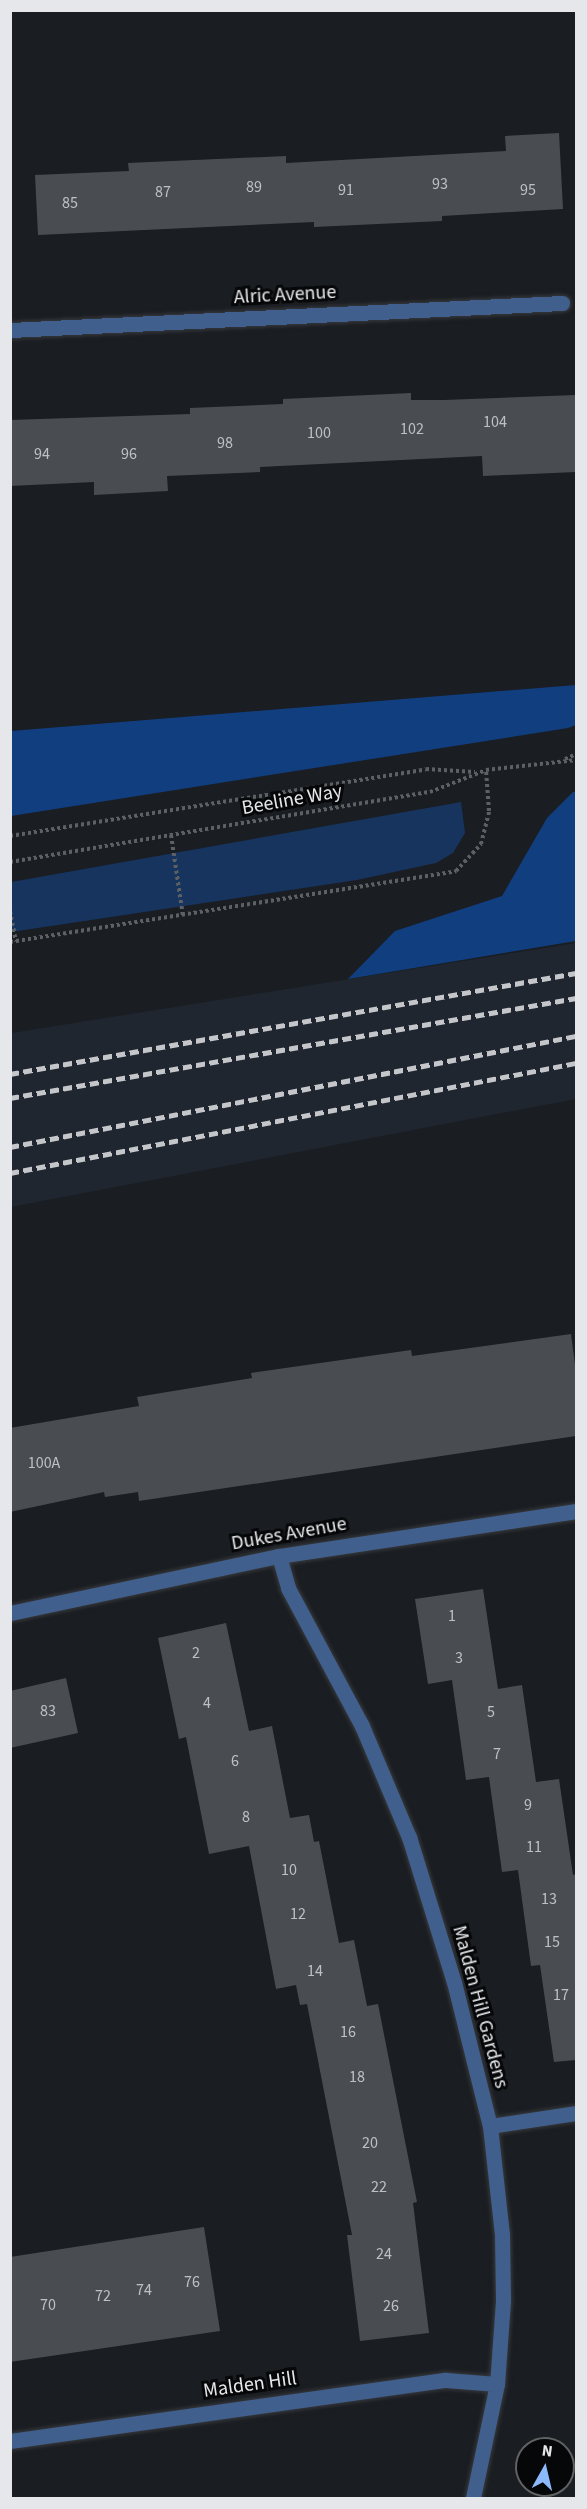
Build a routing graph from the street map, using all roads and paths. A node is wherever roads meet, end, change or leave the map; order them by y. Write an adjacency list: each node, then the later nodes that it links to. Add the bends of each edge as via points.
1 (562, 303): 2 (street, Alric Avenue)
2 (10, 330)
3 (576, 754): 4 (path)
4 (564, 759): 5 (path, Beeline Way); 6 (path, Beeline Way)
5 (576, 760)
6 (486, 770): 7 (path, Beeline Way); 12 (path, via 489,811 481,844 456,871)
7 (476, 772): 8 (path, Beeline Way, via 430,792); 9 (path, via 426,769)
8 (171, 835): 10 (path, Beeline Way); 12 (path)
9 (10, 836)
10 (10, 862)
11 (10, 911): 14 (path)
12 (183, 916): 14 (path)
13 (10, 932): 14 (path)
14 (13, 942)
15 (576, 1510): 16 (street, Dukes Avenue)
16 (279, 1556): 17 (street, Dukes Avenue); 19 (street, Malden Hill Gardens, via 288,1588 362,1726 409,1837 454,1982)
17 (10, 1612)
18 (576, 2113): 19 (street)
19 (490, 2126): 20 (street, Malden Hill Gardens, via 502,2235 503,2301)
20 (497, 2385): 21 (street, Malden Hill, via 446,2380); 22 (street, Malden Hill Gardens)
21 (10, 2441)
22 (473, 2499)

